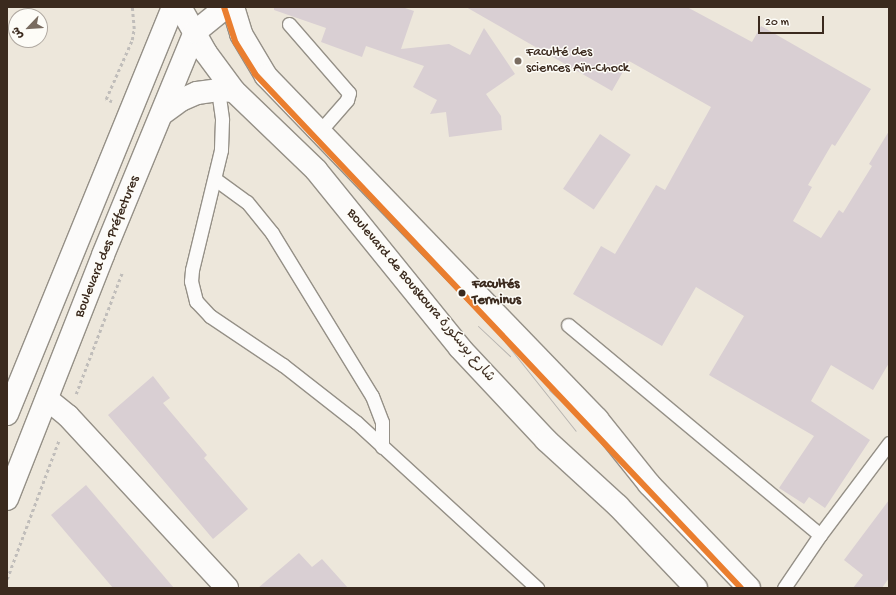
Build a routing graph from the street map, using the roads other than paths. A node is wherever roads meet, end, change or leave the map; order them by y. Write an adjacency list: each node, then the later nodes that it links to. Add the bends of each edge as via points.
1 (173, 7): 13 (street)
2 (180, 7): 6 (street, Boulevard de Bouskoura شارع بوسكورة)
3 (226, 7): 6 (street, Boulevard des Préfectures)
4 (232, 7): 9 (street, via 241,34 258,67)
5 (289, 24): 9 (lane, via 349,93 347,100)
6 (195, 32): 7 (street, Boulevard de Bouskoura شارع بوسكورة); 8 (street, Boulevard des Préfectures)
7 (226, 90): 8 (street, via 188,97); 10 (lane); 20 (street, Boulevard de Bouskoura شارع بوسكورة, via 316,170 460,348 546,440 618,506)
8 (163, 113): 12 (street, Boulevard des Préfectures)
9 (320, 131): 21 (street, via 609,431 649,484)
10 (215, 179): 15 (lane, via 247,202 272,233 372,396 382,422); 15 (lane, via 192,270 191,286 196,301 210,316 245,338 320,393)
11 (568, 325): 17 (lane)
12 (47, 399): 16 (street, Boulevard des Préfectures); 18 (street, via 68,416)
13 (7, 414)
14 (889, 443): 17 (lane)
15 (382, 447): 19 (lane)
16 (7, 500)
17 (820, 535): 22 (lane)
18 (227, 588)
19 (537, 588)
20 (696, 588)
21 (749, 588)
22 (784, 588)

